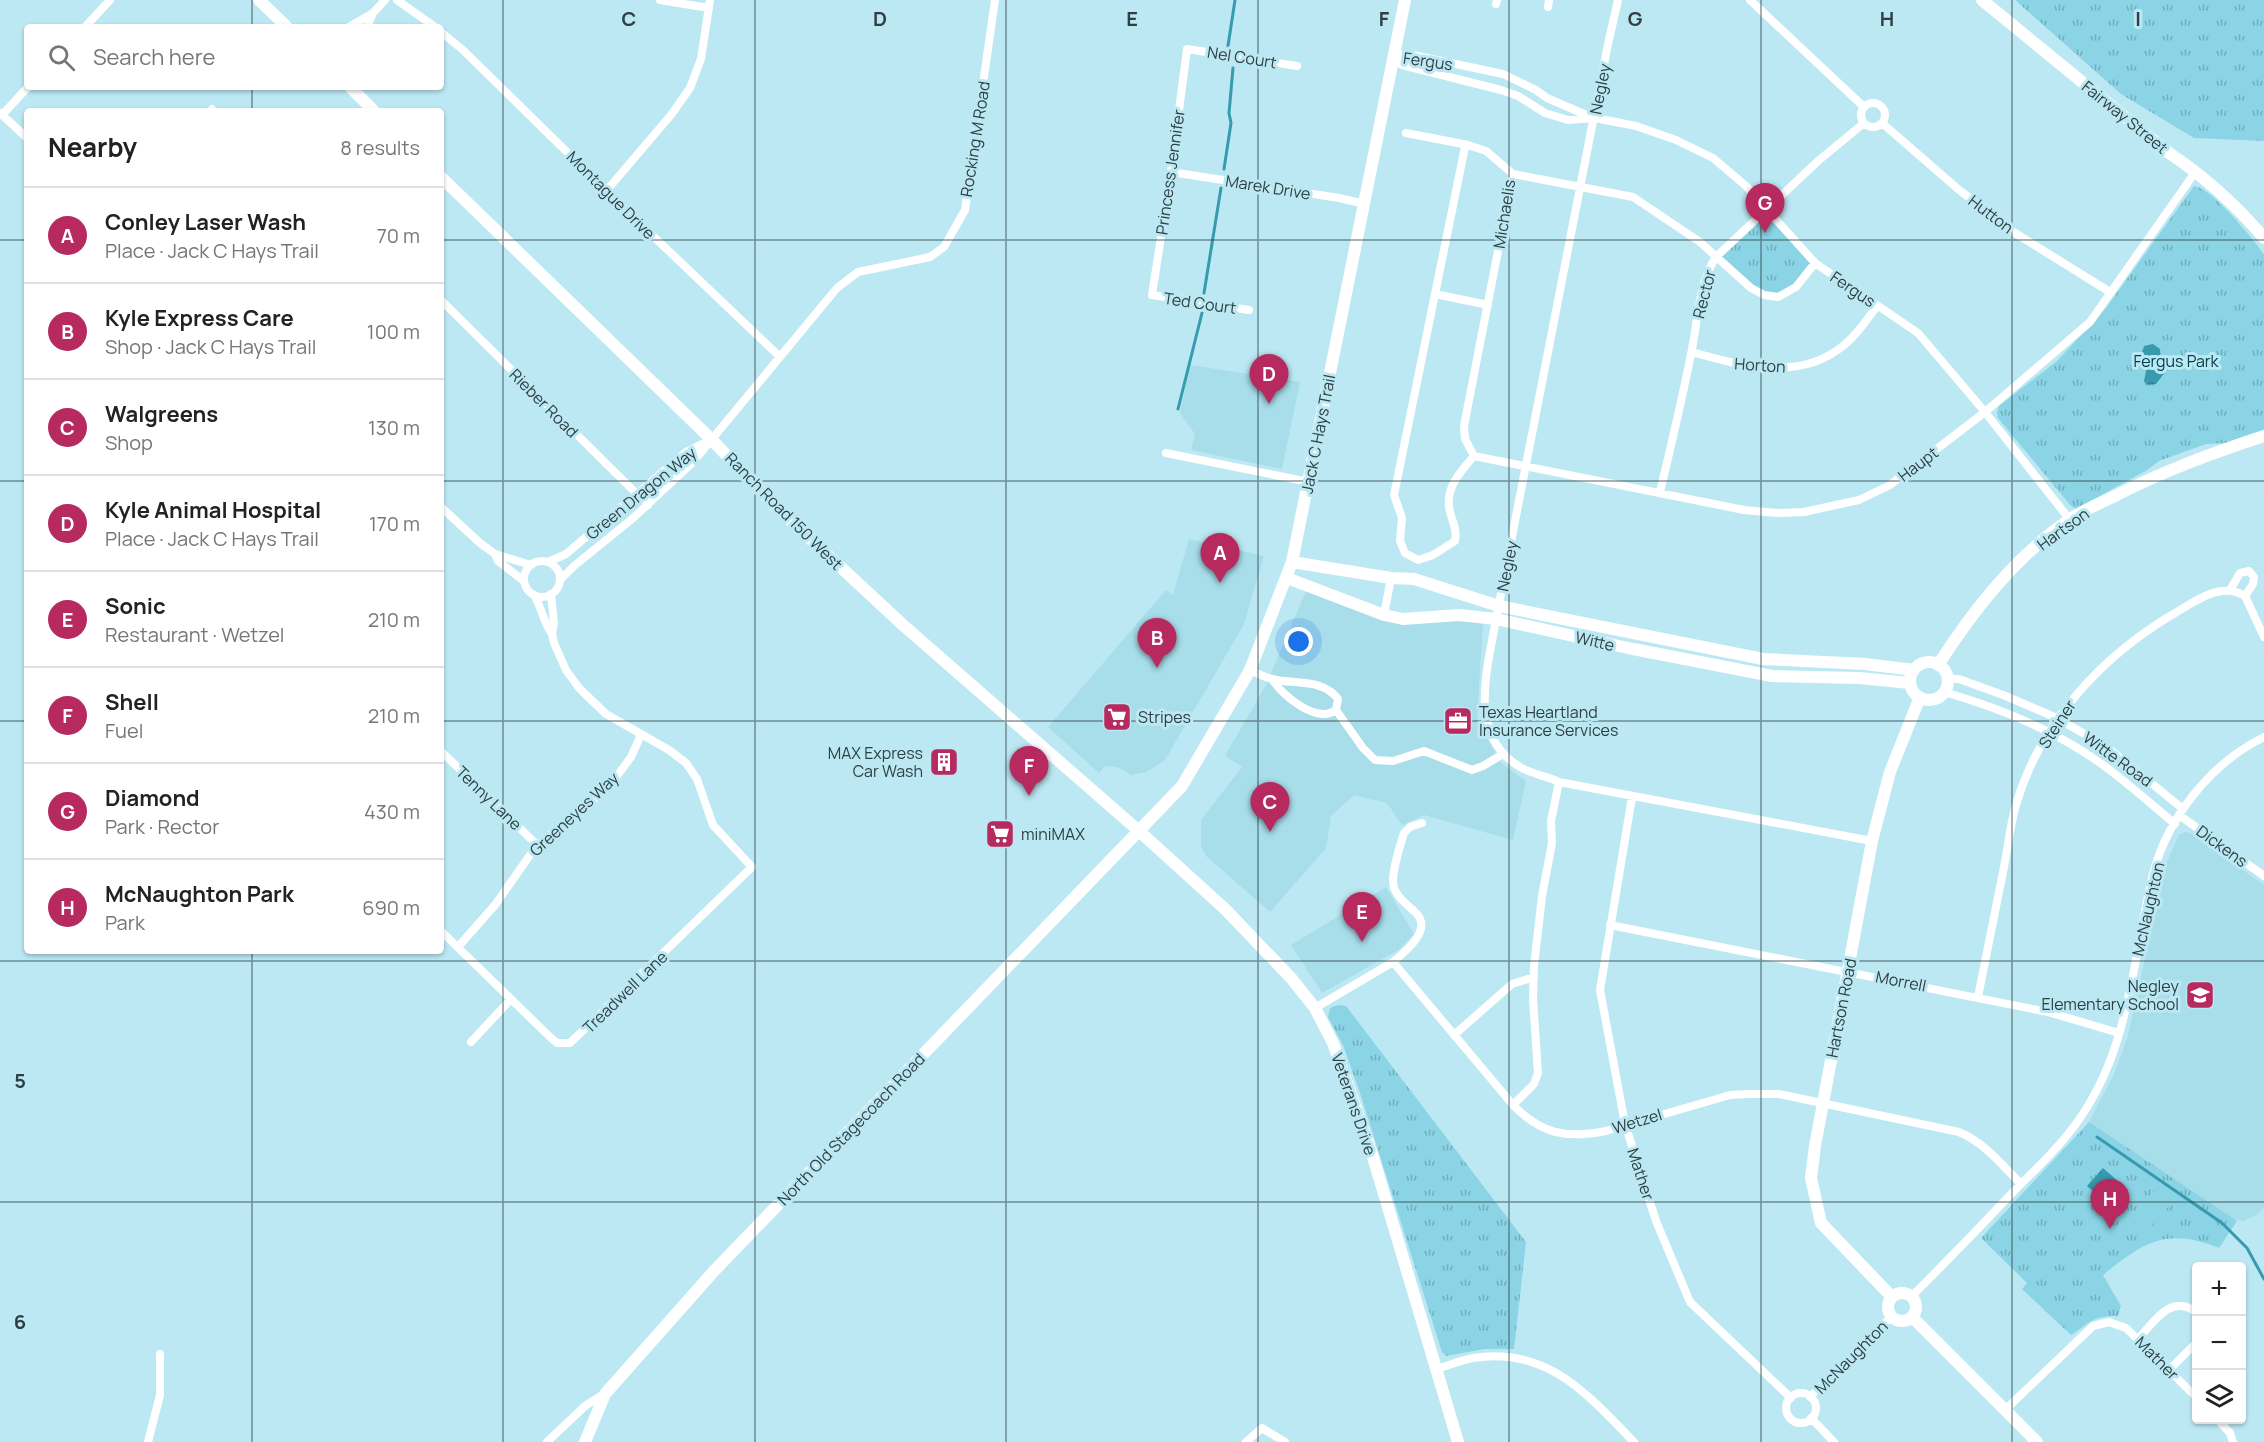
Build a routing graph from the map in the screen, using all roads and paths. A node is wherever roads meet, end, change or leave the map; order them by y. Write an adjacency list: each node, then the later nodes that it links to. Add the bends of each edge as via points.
1 (110, 0): 13 (street)
2 (259, 0): 14 (street)
3 (386, 0): 12 (street)
4 (397, 0): 17 (street)
5 (660, 0): 11 (street)
6 (995, 0): 52 (street, Rocking M Road, via 965,210 944,247 930,257 858,272 826,299)
7 (1405, 0): 20 (street, Jack C Hays Trail)
8 (1618, 0): 27 (street, Negley)
9 (1750, 0): 24 (street)
10 (1982, 0): 33 (street, Fairway Street)
11 (710, 4): 38 (street, via 701,59 690,88)
12 (373, 14): 15 (street); 16 (street)
13 (88, 24)
14 (284, 24)
15 (355, 24)
16 (369, 24)
17 (431, 24)
18 (444, 34): 38 (street, Montague Drive)
19 (1187, 48): 21 (street, Nel Court); 34 (street, Princess Jennifer)
20 (1394, 56): 27 (street, Fergus, via 1408,54 1503,74); 27 (street, Fergus, via 1402,65 1517,96 1545,113 1568,120); 39 (street, Jack C Hays Trail)
21 (1297, 66)
22 (25, 90): 26 (street)
23 (354, 90): 25 (street)
24 (1864, 106): 28 (street, via 1860,117); 29 (street, via 1871,103 1882,108)
25 (371, 108)
26 (1, 114): 31 (street)
27 (1594, 118): 37 (street, Negley); 40 (street, Fergus, via 1636,126 1713,158)
28 (1864, 123): 29 (street, via 1872,127); 40 (street, Rector)
29 (1882, 123): 44 (street, Hutton, via 2015,233)
30 (1406, 133): 32 (street, Michaelis)
31 (24, 135)
32 (1468, 145): 35 (street, Michaelis, via 1486,151); 45 (street)
33 (2196, 171): 41 (street, Fairway Street, via 2243,213); 44 (street, Haupt)
34 (1171, 172): 39 (street, Marek Drive); 46 (street, Princess Jennifer)
35 (1513, 174): 37 (street); 48 (street, Michaelis)
36 (444, 180): 55 (street, Ranch Road 150 West)
37 (1581, 188): 42 (street, via 1633,197); 58 (street, Negley)
38 (607, 190): 52 (street, Montague Drive)
39 (1365, 204): 59 (street, Jack C Hays Trail)
40 (1767, 209): 42 (street, Rector); 43 (street, Fergus)
41 (2264, 238)
42 (1716, 257): 43 (street, via 1751,288 1778,297 1796,288); 51 (street, Rector, via 1703,287)
43 (1815, 263): 49 (street, Fergus)
44 (2110, 292): 53 (street, Haupt, via 2090,322)
45 (1435, 294): 48 (street); 66 (street, via 1394,495 1402,518 1400,541 1405,554)
46 (1152, 295): 50 (street, Ted Court)
47 (444, 303): 61 (street, Rieber Road)
48 (1488, 305): 57 (street, Michaelis, via 1464,426 1465,439)
49 (1877, 306): 51 (street, Horton, via 1844,346 1813,364 1785,368 1737,365); 53 (street, Fergus, via 1918,333)
50 (1249, 310)
51 (1692, 352): 60 (street, Rector)
52 (780, 357): 55 (street, Rocking M Road)
53 (1985, 412): 60 (street, Haupt, via 1890,485 1859,500 1804,512 1777,513); 64 (street, Fergus)
54 (2264, 436): 64 (street, Hartson, via 2191,460)
55 (711, 439): 61 (street, Green Dragon Way, via 686,452); 62 (street, Green Dragon Way); 106 (street, Ranch Road 150 West, via 777,508 903,625)
56 (1166, 453): 59 (street)
57 (1474, 456): 58 (street, Haupt); 66 (street, via 1453,480 1449,509 1455,541)
58 (1527, 467): 60 (street, Haupt); 79 (street, Negley)
59 (1309, 482): 68 (street, Jack C Hays Trail)
60 (1660, 492)
61 (638, 495): 62 (street, Rieber Road); 67 (street, Green Dragon Way, via 566,554)
62 (648, 505): 73 (street, Green Dragon Way)
63 (444, 510): 65 (street)
64 (2070, 520): 86 (street, Hartson, via 2016,564 1988,595)
65 (495, 554): 69 (street); 74 (street, via 498,561)
66 (1418, 560): 72 (street)
67 (548, 562): 69 (street); 73 (street, via 557,569)
68 (1292, 562): 70 (street, Jack C Hays Trail); 71 (street, Witte)
69 (531, 565): 74 (street)
70 (1287, 578): 80 (street, Witte); 87 (street, Jack C Hays Trail)
71 (1391, 578): 72 (street, Witte); 80 (street)
72 (1414, 579): 79 (street, Witte)
73 (560, 580): 76 (street)
74 (524, 581): 77 (street)
75 (2230, 590): 78 (street); 78 (street, via 2240,573 2248,571 2254,577); 96 (street, Steiner, via 2216,591 2143,632 2089,680)
76 (551, 594): 77 (street); 81 (street)
77 (534, 595): 81 (street)
78 (2246, 596): 82 (street)
79 (1498, 612): 80 (street, Witte, via 1404,619); 83 (street, Witte); 85 (street, Witte, via 1628,648); 101 (street, Negley, via 1484,691 1484,713)
80 (1384, 615)
81 (552, 634): 98 (street, via 558,655 579,688 606,714)
82 (2264, 637)
83 (1714, 649): 84 (street, Witte, via 1763,659); 85 (street)
84 (1812, 662): 88 (street, Witte); 89 (street)
85 (1710, 664): 89 (street, Witte, via 1772,676)
86 (1938, 665): 88 (street, via 1928,662); 91 (street)
87 (1250, 670): 90 (street); 106 (street, Jack C Hays Trail, via 1182,786)
88 (1914, 670): 92 (street)
89 (1813, 677): 92 (street, Witte)
90 (1272, 679): 95 (street, via 1282,694 1317,714); 95 (street, via 1332,691 1338,699)
91 (1947, 680): 93 (street); 96 (street, Witte Road, via 1959,679 2004,694)
92 (1910, 683): 94 (street)
93 (1944, 692): 94 (street, via 1930,700); 97 (street, Witte Road, via 1991,706)
94 (1920, 697): 107 (street, Hartson Road, via 1890,772)
95 (1336, 710): 101 (street, via 1375,760 1393,761 1424,751 1472,770)
96 (2057, 718): 97 (street, Steiner); 104 (street, Witte Road, via 2107,747 2148,779 2176,806)
97 (2049, 734): 104 (street, Witte Road, via 2075,746); 116 (street, Steiner, via 2016,804)
98 (641, 735): 108 (street, Greeneyes Way, via 632,757 602,793); 117 (street, Treadwell Lane, via 686,763 697,779 713,825 752,867 570,1043 557,1043)
99 (2264, 737): 104 (street, McNaughton, via 2209,777)
100 (444, 754): 108 (street, Tenny Lane)
101 (1503, 754): 102 (street, Negley, via 1521,768)
102 (1559, 782): 103 (street, Negley); 115 (street, via 1551,820 1552,843)
103 (1632, 797): 107 (street, Negley); 110 (street, Mather)
104 (2179, 816): 109 (street, Dickens); 119 (street, McNaughton, via 2154,872)
105 (1422, 823): 113 (street, via 1404,833 1393,878 1398,896 1418,915 1421,925 1415,942)
106 (1139, 831): 118 (street, Veterans Drive, via 1225,909); 137 (street, North Old Stagecoach Road, via 714,1271)
107 (1872, 841): 114 (street, Hartson Road)
108 (537, 845): 112 (street, Greeneyes Way, via 495,905)
109 (2264, 876)
110 (1611, 925): 114 (street, Morrell); 124 (street, Mather, via 1600,990)
111 (444, 934): 112 (street, Treadwell Lane)
112 (458, 947): 117 (street, Treadwell Lane)
113 (1393, 962): 118 (street); 120 (street, Wetzel)
114 (1848, 971): 116 (street, Morrell); 122 (street, Hartson Road)
115 (1534, 977): 120 (street, via 1512,984); 123 (street, via 1538,1073 1534,1084)
116 (1978, 997): 119 (street, Morrell, via 2048,1012)
117 (511, 999): 121 (street)
118 (1315, 1008): 134 (street, Veterans Drive, via 1333,1043 1373,1157)
119 (2119, 1034): 125 (street, McNaughton, via 2113,1058 2089,1104 2054,1151)
120 (1454, 1035): 123 (street, Wetzel)
121 (471, 1042)
122 (1824, 1103): 124 (street, Wetzel, via 1779,1094 1730,1095); 125 (street, Wetzel, via 1959,1132 1989,1152); 126 (street, Hartson Road, via 1811,1178 1821,1223)
123 (1513, 1104): 124 (street, Wetzel, via 1527,1119 1562,1134 1585,1135)
124 (1625, 1124): 139 (street, Mather, via 1656,1221 1689,1302)
125 (2021, 1184): 127 (street, McNaughton)
126 (1892, 1297): 127 (street, via 1903,1293); 129 (street, via 1887,1310)
127 (1911, 1297): 130 (street, via 1916,1304)
128 (2192, 1309): 131 (street, via 2174,1305)
129 (1891, 1317): 130 (street, via 1904,1322); 138 (street, McNaughton)
130 (1912, 1317): 140 (street)
131 (2138, 1339): 135 (street, Mather); 140 (street, Mather, via 2126,1328 2109,1322 2093,1326)
132 (2192, 1347): 135 (street)
133 (160, 1354): 143 (street, via 160,1395)
134 (1437, 1369): 148 (street, Veterans Drive); 149 (street, via 1480,1358 1510,1357 1534,1362 1590,1396)
135 (2169, 1370): 136 (street, Mather)
136 (2192, 1393)
137 (605, 1394): 144 (street, via 585,1406); 145 (street, North Old Stagecoach Road)
138 (1810, 1397): 139 (street, via 1799,1393); 141 (street, via 1815,1405)
139 (1791, 1398): 141 (street, via 1786,1411 1791,1419 1803,1423)
140 (2005, 1410): 151 (street)
141 (1811, 1418): 150 (street)
142 (2222, 1424): 152 (street)
143 (148, 1442)
144 (548, 1442)
145 (585, 1442)
146 (1246, 1442): 147 (street, via 1262,1428)
147 (1286, 1442)
148 (1458, 1442)
149 (1634, 1442)
150 (1834, 1442)
151 (2037, 1442)
152 (2233, 1442)

